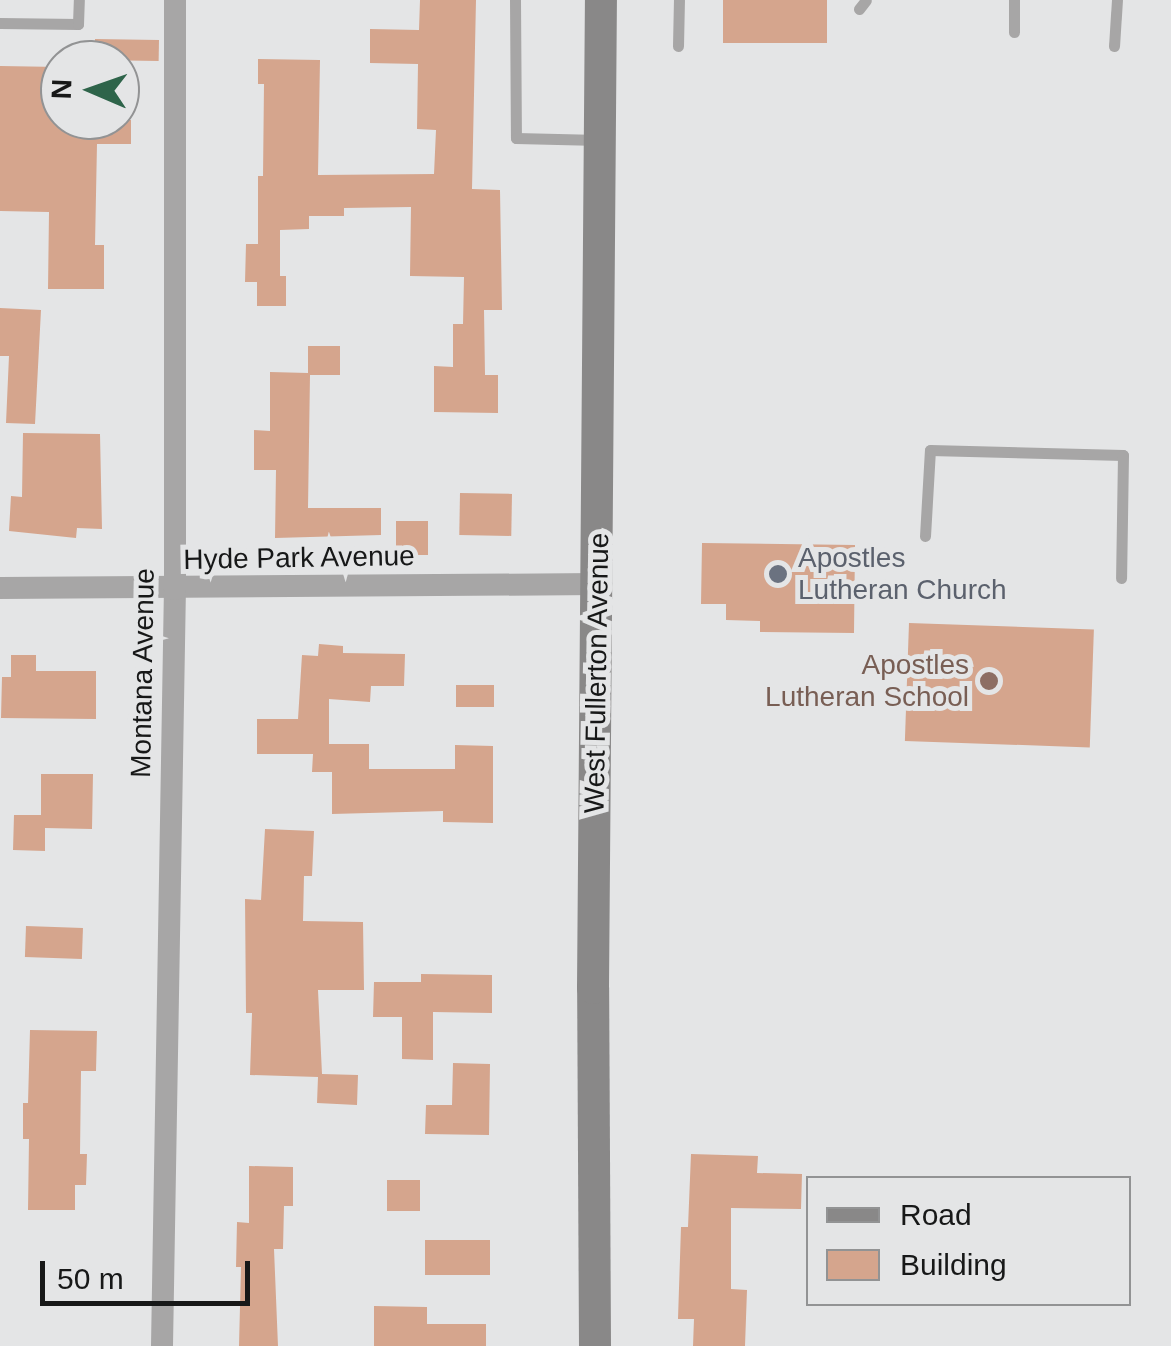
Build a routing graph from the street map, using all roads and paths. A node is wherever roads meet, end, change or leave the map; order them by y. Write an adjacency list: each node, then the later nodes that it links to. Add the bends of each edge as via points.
1 (78, 0): 8 (lane, via 78,24)
2 (175, 0): 17 (street, Montana Avenue)
3 (515, 0): 12 (lane, via 516,138)
4 (602, 0): 12 (street, West Fullerton Avenue)
5 (679, 0): 10 (lane)
6 (1014, 0): 9 (lane)
7 (1117, 0): 11 (lane)
8 (0, 23)
9 (1014, 32)
10 (678, 46)
11 (1114, 46)
12 (602, 140): 15 (street, West Fullerton Avenue)
13 (925, 536): 14 (lane, via 930,450 1122,455)
14 (1120, 578)
15 (598, 584): 17 (street, Hyde Park Avenue); 19 (street, West Fullerton Avenue)
16 (0, 588): 17 (street, Hyde Park Avenue)
17 (175, 589): 18 (street, Montana Avenue)
18 (162, 1346)
19 (594, 1346)

